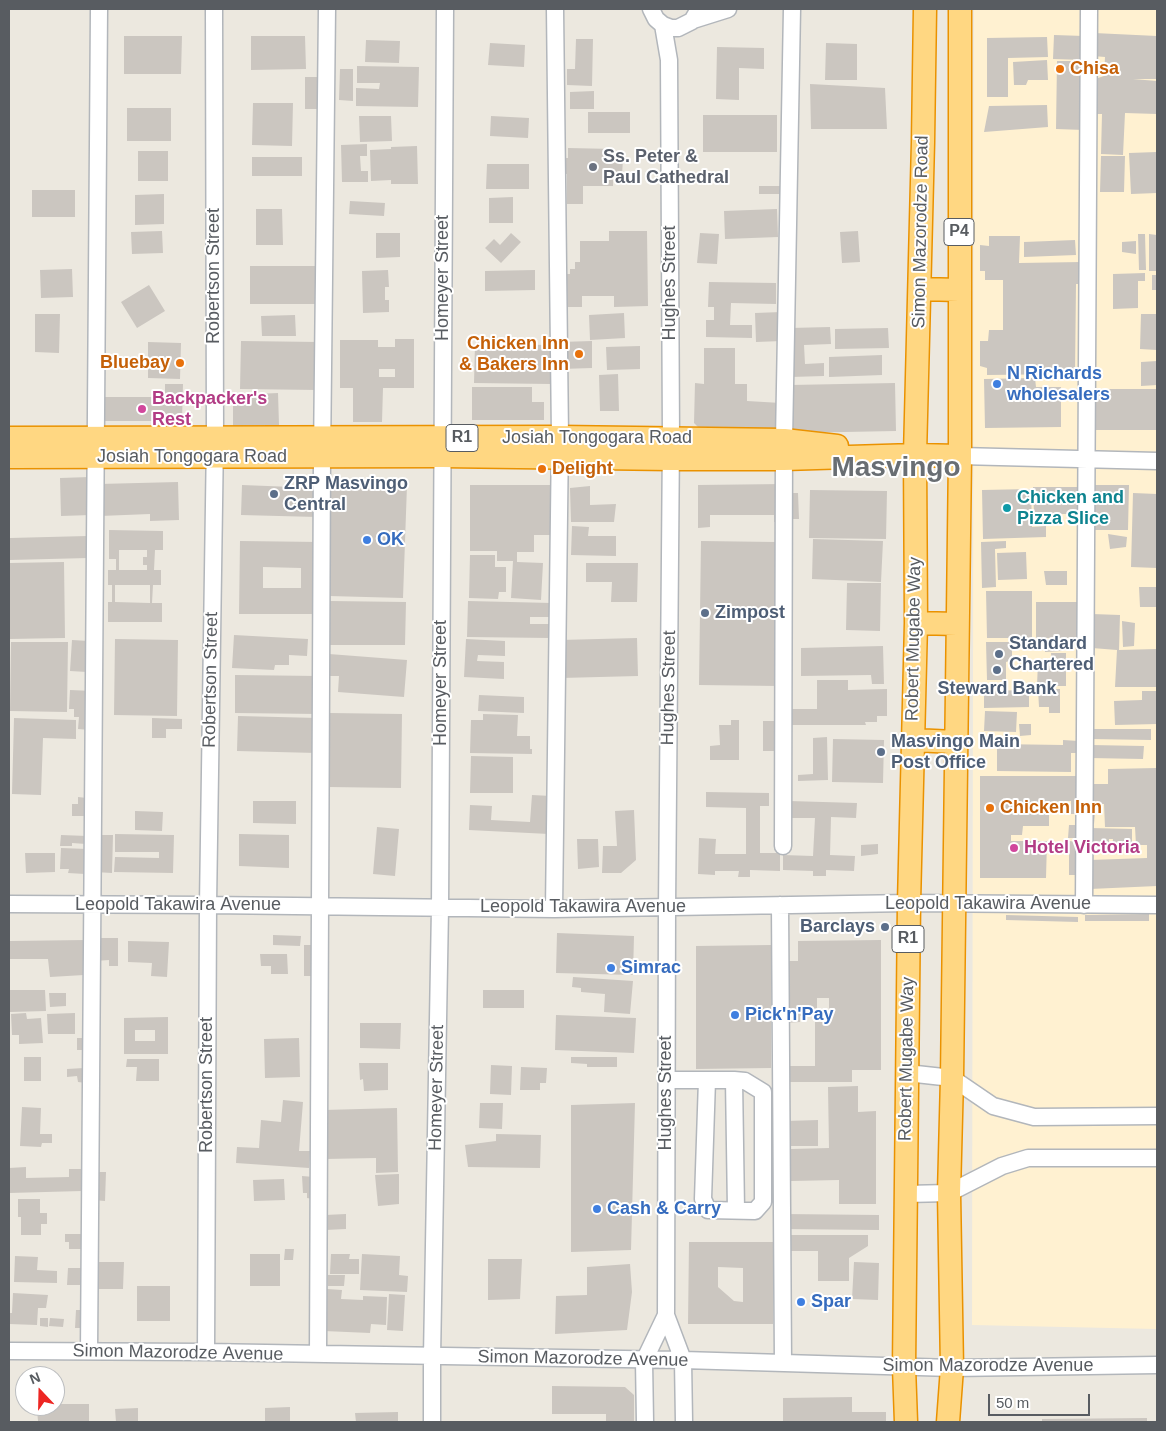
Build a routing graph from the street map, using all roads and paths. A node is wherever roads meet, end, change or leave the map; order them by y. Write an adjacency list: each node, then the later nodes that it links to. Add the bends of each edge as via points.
1 (99, 9): 21 (street)
2 (214, 9): 23 (street, Robertson Street)
3 (327, 9): 24 (street)
4 (445, 9): 22 (street, Homeyer Street)
5 (555, 9): 19 (street)
6 (728, 9): 12 (street)
7 (792, 9): 26 (street)
8 (925, 9): 15 (highway, Simon Mazorodze Road / P4)
9 (960, 9): 16 (highway, P4)
10 (1089, 9): 30 (street)
11 (648, 10): 13 (street)
12 (693, 18): 13 (street, via 678,28); 14 (street)
13 (663, 25): 14 (street, Hughes Street)
14 (669, 60): 25 (street, Hughes Street)
15 (923, 142): 16 (highway); 17 (highway, Simon Mazorodze Road / P4)
16 (960, 142): 18 (highway, P4)
17 (920, 289): 18 (highway); 27 (highway, Simon Mazorodze Road / P4)
18 (959, 290): 28 (highway, P4)
19 (560, 437): 22 (highway, Josiah Tongogara Road / R1); 25 (highway, Josiah Tongogara Road / R1); 48 (street)
20 (9, 438): 21 (highway, Josiah Tongogara Road / R1)
21 (96, 447): 23 (highway, Josiah Tongogara Road / R1); 29 (highway, Josiah Tongogara Road / R1); 39 (street)
22 (442, 447): 24 (highway, Josiah Tongogara Road / R1); 25 (highway, Josiah Tongogara Road / R1); 47 (street, Homeyer Street)
23 (214, 448): 24 (highway, Josiah Tongogara Road / R1); 41 (street, Robertson Street)
24 (322, 448): 45 (street)
25 (671, 449): 26 (highway, Josiah Tongogara Road / R1); 46 (street, Hughes Street)
26 (784, 449): 27 (highway, Josiah Tongogara Road / R1); 36 (street)
27 (914, 455): 28 (highway, Josiah Tongogara Road); 32 (highway, Robert Mugabe Way / R1)
28 (960, 456): 30 (street); 33 (highway)
29 (9, 457)
30 (1085, 459): 31 (street); 43 (street)
31 (1157, 461)
32 (916, 623): 33 (highway); 34 (highway, Robert Mugabe Way / R1)
33 (957, 624): 35 (highway)
34 (913, 740): 35 (highway); 37 (highway, Robert Mugabe Way / R1)
35 (955, 742): 40 (highway)
36 (783, 846)
37 (909, 903): 40 (street, Leopold Takawira Avenue); 42 (street, Leopold Takawira Avenue); 49 (highway, Robert Mugabe Way / R1)
38 (9, 904): 39 (street, Leopold Takawira Avenue)
39 (92, 904): 41 (street, Leopold Takawira Avenue); 61 (street)
40 (954, 904): 43 (street, Leopold Takawira Avenue); 50 (highway)
41 (208, 905): 45 (street, Leopold Takawira Avenue); 62 (street, Robertson Street)
42 (780, 905): 46 (street, Leopold Takawira Avenue); 67 (street)
43 (1084, 905): 44 (street, Leopold Takawira Avenue)
44 (1157, 905)
45 (320, 906): 47 (street, Leopold Takawira Avenue); 63 (street)
46 (667, 907): 48 (street, Leopold Takawira Avenue); 51 (street, Hughes Street)
47 (440, 908): 48 (street, Leopold Takawira Avenue); 64 (street, Homeyer Street)
48 (554, 909)
49 (907, 1073): 50 (street); 57 (highway, Robert Mugabe Way / R1)
50 (952, 1078): 54 (street, via 993,1106 1034,1117); 56 (highway)
51 (666, 1080): 52 (street); 59 (street, Hughes Street)
52 (707, 1080): 53 (street); 58 (street, via 703,1199 708,1210)
53 (734, 1080): 58 (street); 58 (street, via 745,1081 763,1092 763,1202 755,1210)
54 (1157, 1116)
55 (1157, 1158): 56 (street, via 1028,1158 1002,1166)
56 (949, 1193): 57 (street); 70 (highway)
57 (906, 1194): 69 (highway, Robert Mugabe Way / R1)
58 (736, 1210)
59 (666, 1315): 65 (street); 66 (street)
60 (9, 1351): 61 (street, Simon Mazorodze Avenue)
61 (89, 1351): 62 (street, Simon Mazorodze Avenue)
62 (206, 1352): 63 (street, Simon Mazorodze Avenue)
63 (318, 1354): 64 (street, Simon Mazorodze Avenue)
64 (432, 1357): 66 (street, Simon Mazorodze Avenue); 71 (street, Homeyer Street)
65 (683, 1360): 66 (street, Simon Mazorodze Avenue); 67 (street, Simon Mazorodze Avenue); 73 (street)
66 (644, 1361): 72 (street)
67 (783, 1363): 69 (street, Simon Mazorodze Avenue)
68 (1157, 1365): 70 (street, Simon Mazorodze Avenue)
69 (904, 1367): 70 (street, Simon Mazorodze Avenue); 74 (highway, Robert Mugabe Way / R1)
70 (952, 1368): 75 (highway)
71 (432, 1422)
72 (645, 1422)
73 (684, 1422)
74 (906, 1422)
75 (948, 1422)

